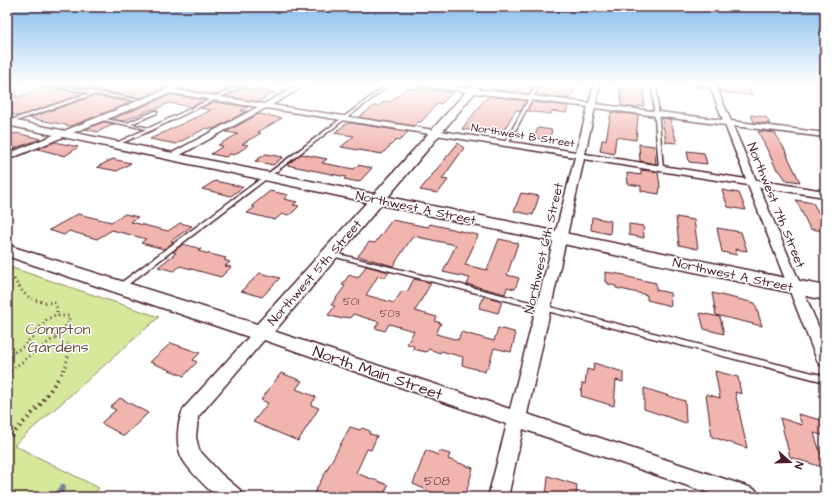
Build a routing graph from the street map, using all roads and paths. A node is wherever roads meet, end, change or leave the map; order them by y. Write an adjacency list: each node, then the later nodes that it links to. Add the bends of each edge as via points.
1 (50, 108): 17 (lane)
2 (128, 108): 16 (street)
3 (197, 108): 20 (lane)
4 (263, 108): 26 (street)
5 (276, 108): 15 (street, Northwest B Street)
6 (358, 108): 15 (lane)
7 (457, 108): 22 (street, Northwest 5th Street)
8 (526, 108): 25 (lane)
9 (592, 108): 27 (street, Northwest 6th Street)
10 (604, 108): 14 (street)
11 (656, 108): 14 (lane)
12 (722, 108): 18 (street, Northwest 7th Street)
13 (156, 112): 19 (lane)
14 (656, 114): 18 (street); 29 (lane)
15 (344, 118): 22 (street, Northwest B Street); 30 (lane)
16 (100, 119): 19 (lane); 21 (street)
17 (8, 122): 21 (street, Northwest A Street)
18 (728, 123): 23 (street); 31 (street, Northwest 7th Street)
19 (128, 124): 20 (lane)
20 (151, 129): 24 (lane)
21 (64, 133): 24 (street, Northwest A Street); 28 (street)
22 (435, 133): 25 (street, Northwest B Street); 33 (street, Northwest 5th Street)
23 (825, 136)
24 (117, 144): 26 (street, Northwest A Street)
25 (506, 144): 27 (street, Northwest B Street)
26 (174, 156): 30 (street, Northwest A Street)
27 (580, 156): 29 (street, Northwest B Street); 34 (street, Northwest 6th Street)
28 (7, 157)
29 (661, 168): 31 (street, Northwest B Street)
30 (268, 176): 33 (street, Northwest A Street); 38 (lane)
31 (753, 183): 32 (street, Northwest B Street); 39 (street, Northwest 7th Street)
32 (825, 194)
33 (376, 198): 34 (street, Northwest A Street); 36 (street, Northwest 5th Street)
34 (560, 238): 39 (street, Northwest A Street); 41 (street, Northwest 6th Street)
35 (8, 251): 38 (street, North Main Street)
36 (329, 254): 41 (lane); 43 (street, Northwest 5th Street)
37 (14, 279): 42 (path, via 31,300 54,303)
38 (120, 287): 43 (street, North Main Street)
39 (795, 287): 40 (street, Northwest A Street); 46 (street, Northwest 7th Street)
40 (825, 293)
41 (543, 309): 48 (lane); 49 (street, Northwest 6th Street)
42 (57, 316): 44 (path, via 69,316 69,323); 45 (path, via 47,319 24,346)
43 (261, 333): 49 (street, North Main Street); 51 (street, via 190,414 187,437 190,454 214,481)
44 (54, 338): 47 (path); 50 (path, via 70,346 66,364 51,390 18,431)
45 (7, 357)
46 (825, 360)
47 (7, 373)
48 (825, 379)
49 (517, 419): 52 (street, Northwest 6th Street); 53 (street, North Main Street)
50 (7, 440)
51 (233, 497)
52 (498, 497)
53 (749, 497)

